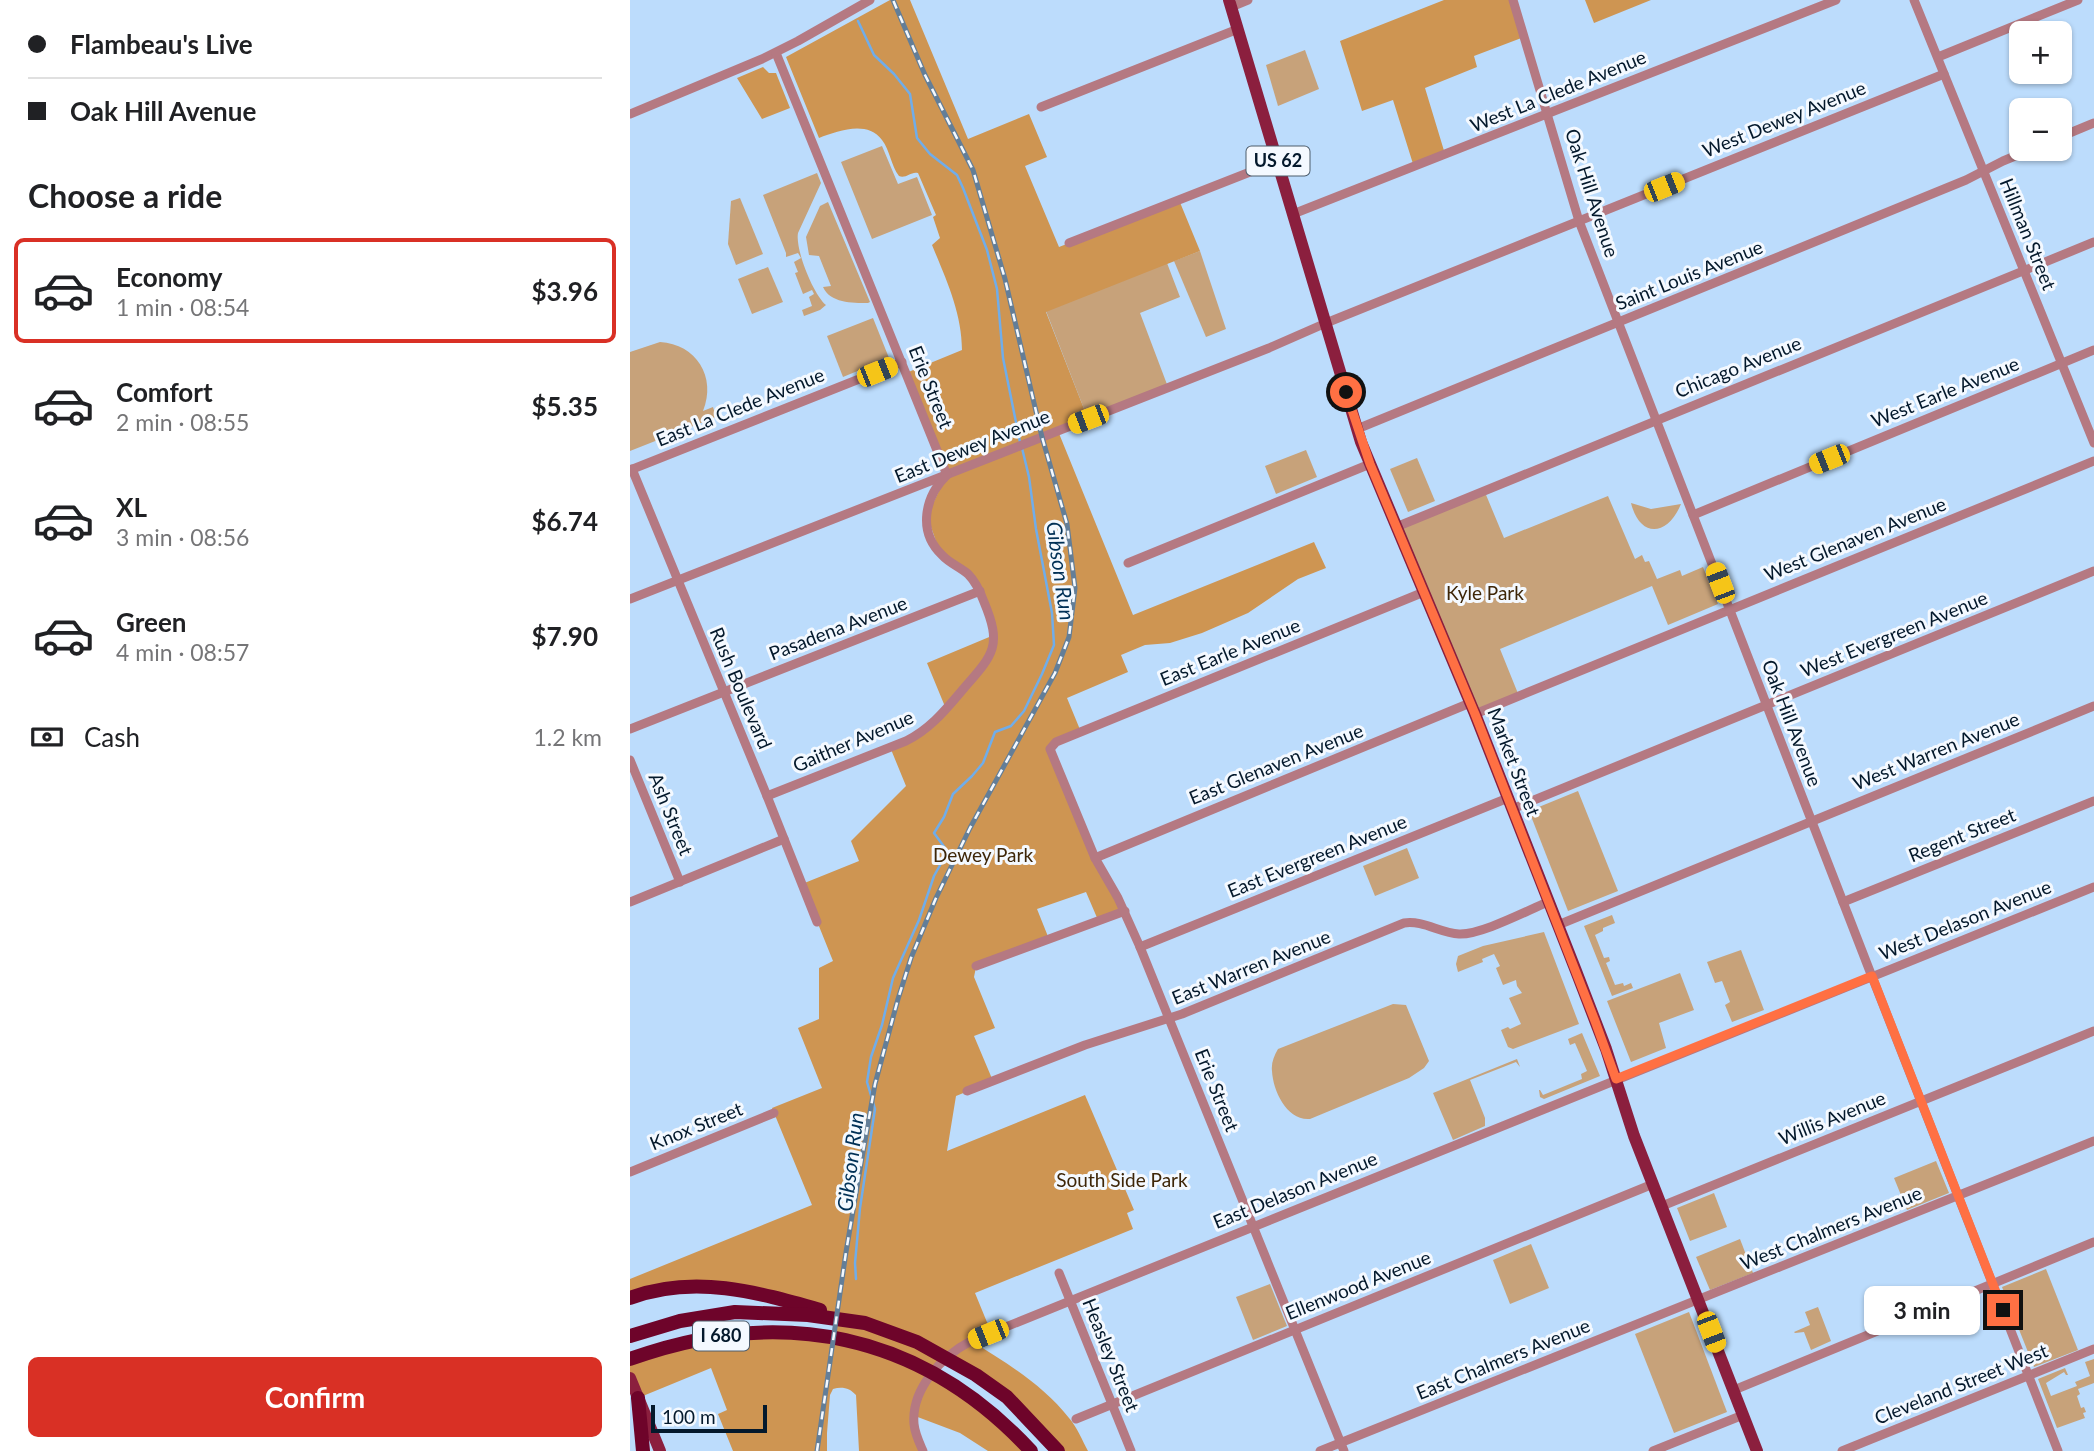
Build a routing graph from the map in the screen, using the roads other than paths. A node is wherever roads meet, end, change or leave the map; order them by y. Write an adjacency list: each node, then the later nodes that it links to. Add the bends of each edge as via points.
1 (870, 0): 9 (street)
2 (1248, 0): 7 (street)
3 (1513, 0): 14 (street, Oak Hill Avenue)
4 (1836, 0): 14 (street, West La Clede Avenue)
5 (1914, 0): 10 (street, Hillman Street)
6 (2078, 0): 10 (street)
7 (1230, 3): 8 (main road, Market Street / US 62)
8 (1238, 29): 12 (street); 18 (main road, Market Street / US 62)
9 (775, 53): 13 (street); 28 (street, Erie Street)
10 (1938, 57): 11 (street, Hillman Street)
11 (1944, 74): 19 (street, Hillman Street); 21 (street, West Dewey Avenue)
12 (1041, 107)
13 (630, 114)
14 (1547, 114): 20 (street, West La Clede Avenue); 21 (street, Oak Hill Avenue)
15 (2094, 123): 16 (street)
16 (2072, 132)
17 (2009, 160): 19 (street, Saint Louis Avenue)
18 (1278, 161): 20 (main road, Market Street / US 62); 23 (street)
19 (1984, 171): 24 (street, Hillman Street); 25 (street, Saint Louis Avenue)
20 (1293, 214): 26 (main road, Market Street / US 62)
21 (1580, 221): 25 (street, Oak Hill Avenue); 26 (street, West Dewey Avenue)
22 (2094, 242): 24 (street, Chicago Avenue)
23 (1069, 243)
24 (2024, 269): 29 (street, Hillman Street); 30 (street, Chicago Avenue)
25 (1619, 322): 30 (street, Oak Hill Avenue); 31 (street, Saint Louis Avenue)
26 (1326, 323): 31 (main road, Market Street / US 62); 36 (street, East Dewey Avenue)
27 (2094, 350): 29 (street, West Earle Avenue)
28 (902, 362): 35 (street, East La Clede Avenue); 36 (street, Erie Street)
29 (2062, 363): 32 (street, Hillman Street); 37 (street, West Earle Avenue)
30 (1657, 420): 37 (street, Oak Hill Avenue); 38 (street, Chicago Avenue)
31 (1357, 429): 34 (main road, Market Street / US 62)
32 (2094, 443)
33 (2094, 461): 45 (street, West Glenaven Avenue)
34 (1370, 464): 38 (main road, Market Street / US 62); 39 (street)
35 (631, 469): 41 (street, Rush Boulevard)
36 (947, 475): 41 (street, East Dewey Avenue); 42 (street, via 929,500 928,534 941,555 969,575)
37 (1693, 514): 45 (street, Oak Hill Avenue)
38 (1396, 527): 43 (main road, Market Street / US 62)
39 (1128, 563)
40 (2094, 571): 47 (street, West Evergreen Avenue)
41 (677, 580): 44 (street, East Dewey Avenue); 46 (street, Rush Boulevard)
42 (980, 592): 46 (street, Pasadena Avenue); 53 (street, Gaither Avenue, via 994,629 993,649 983,667 930,725 912,738)
43 (1423, 592): 49 (main road, Market Street / US 62); 51 (street, East Earle Avenue)
44 (630, 599)
45 (1730, 610): 47 (street, Oak Hill Avenue); 49 (street, West Glenaven Avenue)
46 (723, 692): 50 (street, Pasadena Avenue); 53 (street, Rush Boulevard)
47 (1767, 705): 55 (street, West Evergreen Avenue); 56 (street, Oak Hill Avenue)
48 (2094, 706): 56 (street, West Warren Avenue)
49 (1473, 709): 55 (main road, Market Street / US 62); 58 (street, East Glenaven Avenue)
50 (630, 729)
51 (1052, 746): 58 (street, Erie Street)
52 (630, 760): 59 (street, Ash Street)
53 (767, 796): 57 (street, Rush Boulevard)
54 (2094, 801): 63 (street, Regent Street)
55 (1510, 804): 62 (main road, Market Street / US 62); 67 (street, East Evergreen Avenue)
56 (1812, 821): 63 (street, Oak Hill Avenue); 66 (street, West Warren Avenue)
57 (784, 839): 59 (street); 65 (street, Rush Boulevard)
58 (1095, 858): 64 (street, Erie Street)
59 (680, 882): 61 (street)
60 (2094, 887): 69 (street, West Delason Avenue)
61 (630, 902)
62 (1548, 902): 66 (main road, Market Street / US 62); 70 (street, East Warren Avenue, via 1472,933 1404,923)
63 (1843, 902): 69 (street, Oak Hill Avenue)
64 (1125, 911): 67 (street, Erie Street); 68 (street)
65 (817, 922)
66 (1558, 925): 72 (main road, Market Street / US 62)
67 (1140, 947): 70 (street, Erie Street)
68 (976, 966)
69 (1872, 976): 72 (street, West Delason Avenue); 74 (street, Oak Hill Avenue)
70 (1169, 1019): 73 (street, East Warren Avenue, via 1084,1045); 81 (street, Erie Street)
71 (2094, 1031): 74 (street, Willis Avenue)
72 (1616, 1079): 78 (main road, Market Street / US 62); 81 (street, East Delason Avenue)
73 (967, 1091)
74 (1920, 1101): 79 (street, Oak Hill Avenue); 80 (street, Willis Avenue)
75 (775, 1112): 77 (street, Knox Street)
76 (2094, 1141): 79 (street, West Chalmers Avenue)
77 (630, 1172)
78 (1653, 1184): 80 (main road, Market Street / US 62); 89 (street, Ellenwood Avenue)
79 (1958, 1196): 84 (street, Oak Hill Avenue); 87 (street, West Chalmers Avenue)
80 (1662, 1206): 87 (main road, Market Street / US 62)
81 (1253, 1226): 86 (street, East Delason Avenue); 89 (street, Erie Street)
82 (2094, 1242): 84 (street)
83 (1059, 1273): 86 (street, Heasley Street)
84 (1992, 1283): 93 (street, Oak Hill Avenue); 95 (street)
85 (630, 1298): 88 (highway, via 694,1285 748,1291)
86 (1070, 1300): 96 (street, Heasley Street); 102 (street, East Delason Avenue, via 949,1353 929,1377 917,1403 914,1416)
87 (1698, 1300): 95 (main road, Market Street / US 62); 99 (street, East Chalmers Avenue)
88 (808, 1310): 90 (highway, I 680, via 735,1312); 104 (highway, via 890,1330 961,1366 1007,1397)
89 (1295, 1330): 96 (street, Ellenwood Avenue); 99 (street, Erie Street)
90 (630, 1336)
91 (2094, 1349): 93 (street, Cleveland Street West)
92 (630, 1359): 103 (highway, I 680, via 730,1334 780,1332 860,1343 912,1361 951,1382)
93 (2029, 1376): 109 (street, Cleveland Street West); 110 (street, Oak Hill Avenue)
94 (634, 1388): 100 (highway); 101 (main road)
95 (1734, 1390): 97 (main road, Market Street / US 62)
96 (1112, 1404): 98 (street, Ellenwood Avenue); 105 (street, Heasley Street)
97 (1744, 1415): 107 (street); 108 (main road, Market Street / US 62)
98 (1076, 1419)
99 (1343, 1447): 106 (street, East Chalmers Avenue)
100 (643, 1451)
101 (660, 1451)
102 (923, 1451)
103 (1031, 1451)
104 (1058, 1451)
105 (1131, 1451)
106 (1320, 1451)
107 (1653, 1451)
108 (1757, 1451)
109 (1842, 1451)
110 (2058, 1451)

